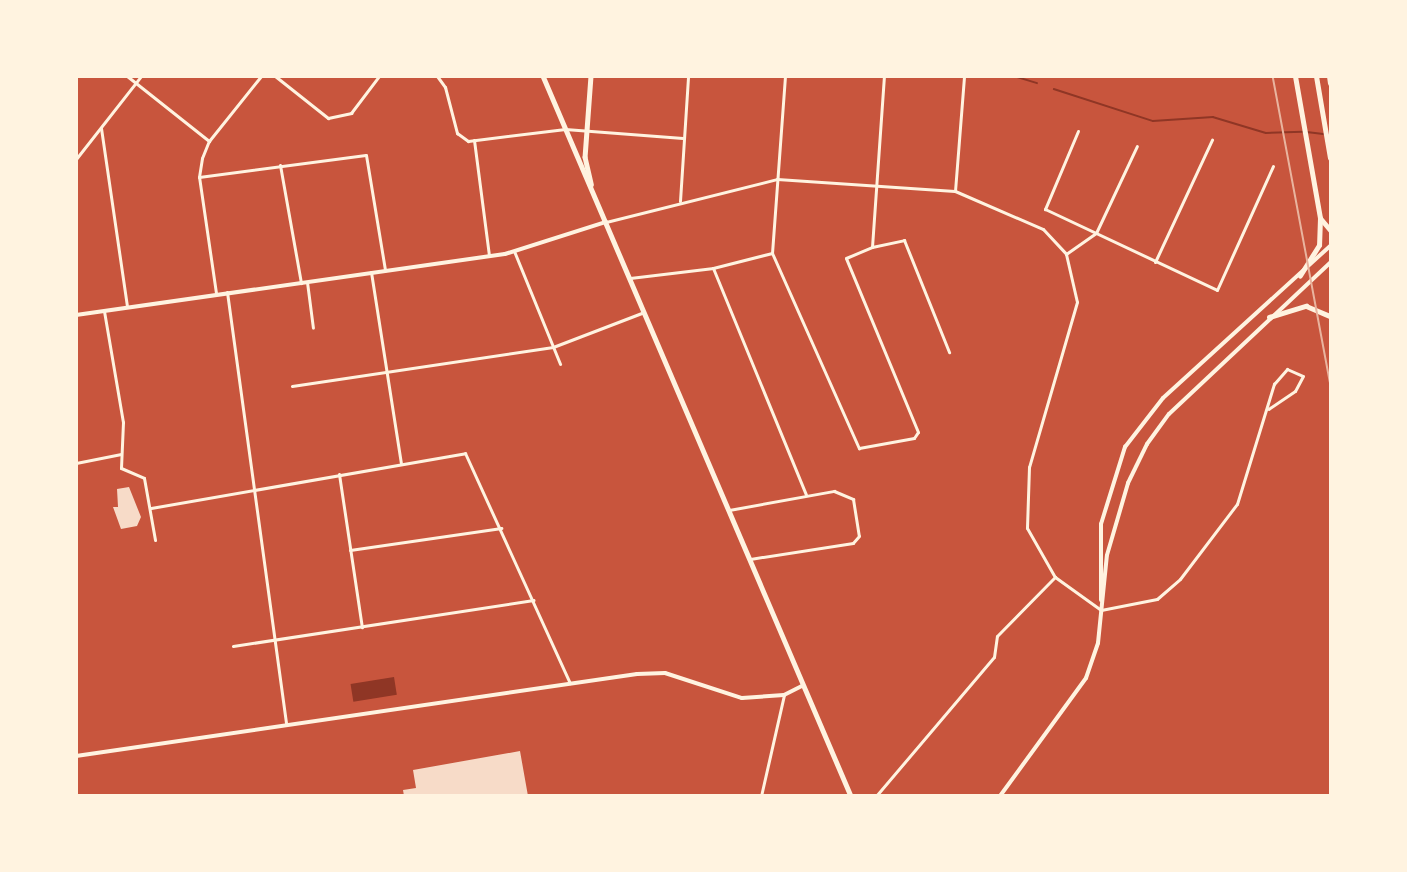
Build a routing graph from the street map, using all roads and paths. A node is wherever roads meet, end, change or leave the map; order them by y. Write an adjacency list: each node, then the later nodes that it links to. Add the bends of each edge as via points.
1 (127, 76): 17 (street)
2 (141, 76): 17 (street)
3 (261, 76): 25 (street)
4 (275, 76): 5 (street, via 328,118 351,113)
5 (379, 76)
6 (437, 76): 23 (street, via 445,87 457,133)
7 (543, 76): 19 (main road)
8 (591, 76): 20 (main road)
9 (688, 76): 22 (street)
10 (785, 76): 32 (street)
11 (884, 76): 33 (street)
12 (964, 76): 34 (street)
13 (1296, 76): 37 (highway)
14 (1316, 76): 27 (highway)
15 (1329, 76): 16 (highway)
16 (1330, 83)
17 (135, 84): 18 (street); 25 (street)
18 (101, 128): 28 (street); 58 (street)
19 (566, 129): 20 (street); 23 (street); 36 (main road)
20 (586, 129): 22 (street); 36 (main road, via 586,165)
21 (1078, 130): 40 (street, via 1045,209)
22 (683, 138): 35 (street)
23 (474, 140): 46 (street)
24 (1212, 140): 47 (street)
25 (209, 141): 31 (street)
26 (1137, 146): 40 (street)
27 (1330, 158)
28 (76, 159)
29 (280, 165): 31 (street); 50 (street, via 366,155); 55 (street)
30 (1273, 166): 47 (street, via 1217,290)
31 (199, 177): 57 (street)
32 (777, 179): 33 (street); 35 (street); 44 (street)
33 (876, 185): 34 (street); 42 (street)
34 (955, 191): 45 (street, via 1025,219)
35 (680, 201): 38 (street)
36 (598, 206): 38 (main road)
37 (1320, 219): 39 (highway); 52 (highway, via 1319,245)
38 (606, 222): 43 (street); 53 (main road)
39 (1330, 230)
40 (1096, 233): 45 (street); 47 (street)
41 (1330, 246): 52 (street)
42 (872, 247): 44 (street, via 846,258 918,432 914,438 855,446); 66 (street, via 904,240)
43 (514, 251): 46 (street); 65 (street)
44 (772, 253): 49 (street)
45 (1066, 254): 83 (street, via 1077,302 1029,467 1025,511 1034,550)
46 (489, 256): 50 (street)
47 (1155, 262)
48 (1330, 263): 62 (street)
49 (713, 268): 53 (street); 76 (street)
50 (385, 270): 51 (street)
51 (371, 272): 54 (street); 68 (street)
52 (1300, 276): 85 (street, via 1163,398 1125,447 1101,524)
53 (629, 278): 60 (main road)
54 (307, 282): 55 (street); 64 (street)
55 (301, 283): 56 (street)
56 (227, 292): 57 (street); 75 (street)
57 (216, 293): 58 (street)
58 (127, 308): 59 (street)
59 (104, 311): 61 (street); 71 (street, via 123,422)
60 (645, 312): 65 (street); 78 (main road)
61 (76, 315)
62 (1269, 316): 63 (highway, via 1306,306); 85 (street, via 1169,414 1147,444 1114,527)
63 (1330, 316)
64 (314, 328)
65 (553, 346): 67 (street); 68 (street)
66 (949, 352)
67 (560, 364)
68 (386, 371): 69 (street); 73 (street)
69 (292, 386)
70 (1268, 409): 70 (street, via 1295,391 1303,376 1287,369 1269,394); 85 (street, via 1238,504 1206,548 1157,599)
71 (121, 454): 72 (street); 77 (street, via 124,472 144,478)
72 (76, 463)
73 (401, 463): 74 (street); 79 (street, via 465,453)
74 (339, 474): 75 (street); 81 (street)
75 (253, 490): 77 (street); 87 (street)
76 (806, 495): 78 (street); 82 (street, via 834,491 853,499 859,536 844,546)
77 (151, 508): 80 (street)
78 (729, 510): 82 (main road)
79 (501, 528): 81 (street); 84 (street)
80 (155, 540)
81 (350, 550): 86 (street)
82 (748, 560): 90 (main road)
83 (1055, 577): 85 (street); 96 (street, via 998,636 994,657)
84 (534, 600): 86 (street); 89 (street)
85 (1101, 610): 97 (street, via 1098,643 1077,696)
86 (362, 627): 87 (street)
87 (274, 640): 88 (street); 92 (street)
88 (233, 646)
89 (570, 683): 91 (street, via 665,673 731,696); 92 (street)
90 (802, 686): 91 (street); 95 (main road)
91 (784, 694): 94 (street)
92 (287, 727): 93 (street)
93 (76, 756)
94 (761, 795)
95 (851, 795)
96 (876, 795)
97 (1000, 795)

